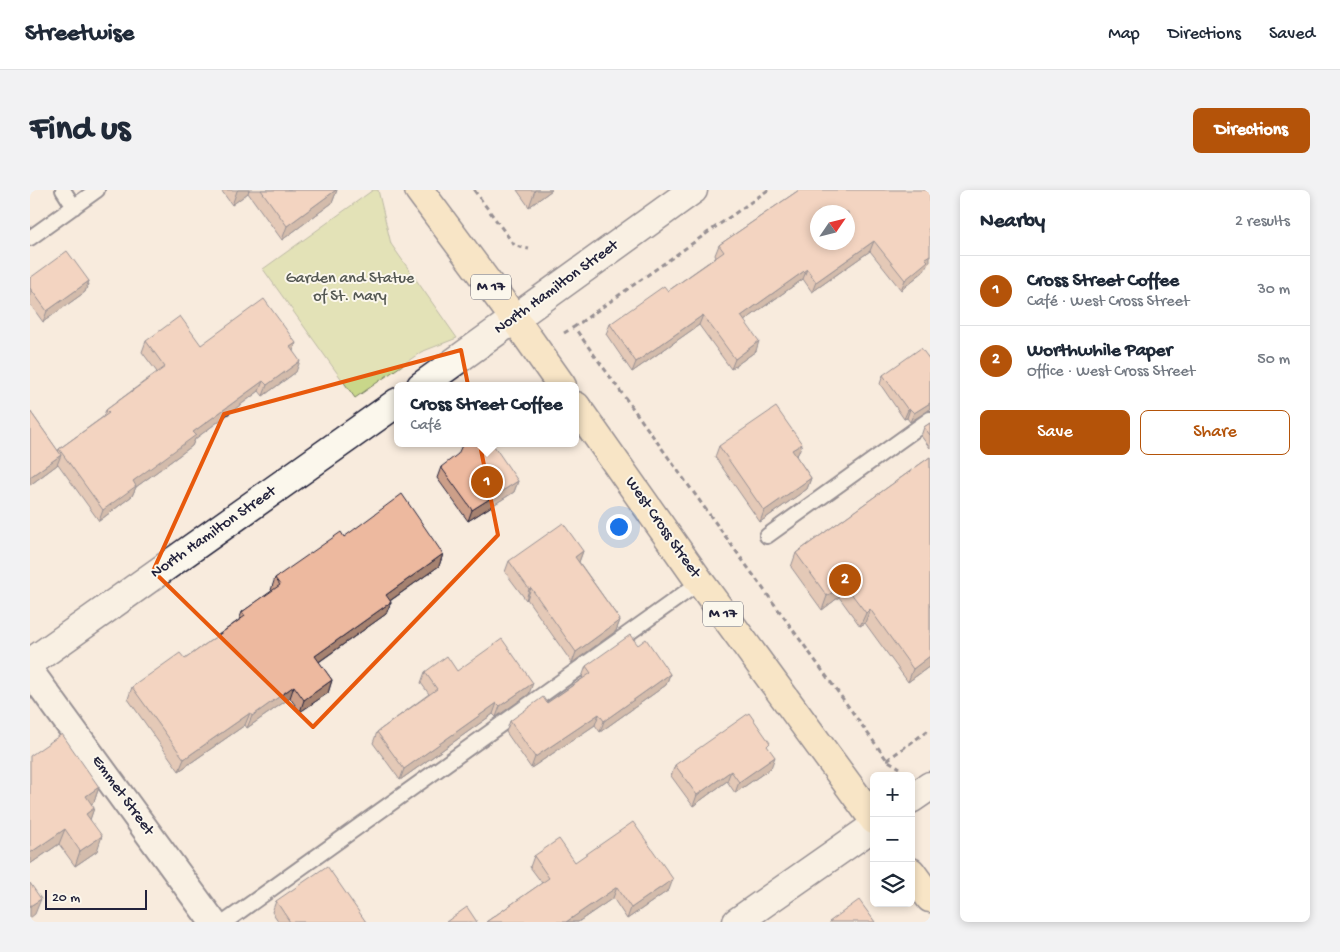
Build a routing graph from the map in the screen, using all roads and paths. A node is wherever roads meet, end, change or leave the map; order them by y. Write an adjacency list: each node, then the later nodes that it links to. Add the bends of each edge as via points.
1 (63, 190): 7 (lane)
2 (97, 190): 7 (lane)
3 (419, 190): 10 (main road, M 17)
4 (474, 190): 9 (path, via 515,246)
5 (692, 190): 10 (main road, North Hamilton Street)
6 (768, 190): 11 (path)
7 (74, 206): 8 (lane)
8 (30, 238)
9 (529, 249)
10 (514, 318): 13 (main road, North Hamilton Street); 14 (main road, M 17)
11 (574, 327): 12 (path); 23 (path)
12 (563, 334)
13 (426, 382)
14 (559, 382)
15 (394, 405): 20 (main road, North Hamilton Street)
16 (579, 410): 19 (main road, West Cross Street / M 17)
17 (930, 419): 18 (lane)
18 (767, 536)
19 (700, 582): 27 (main road, West Cross Street / M 17); 32 (lane)
20 (30, 663)
21 (30, 671): 31 (street, Emmet Street)
22 (930, 729): 23 (path)
23 (886, 760): 24 (path)
24 (902, 770)
25 (930, 786): 26 (main road)
26 (915, 796)
27 (872, 817)
28 (870, 829): 33 (main road)
29 (915, 877): 30 (main road)
30 (930, 898)
31 (213, 922)
32 (225, 922)
33 (737, 922)

